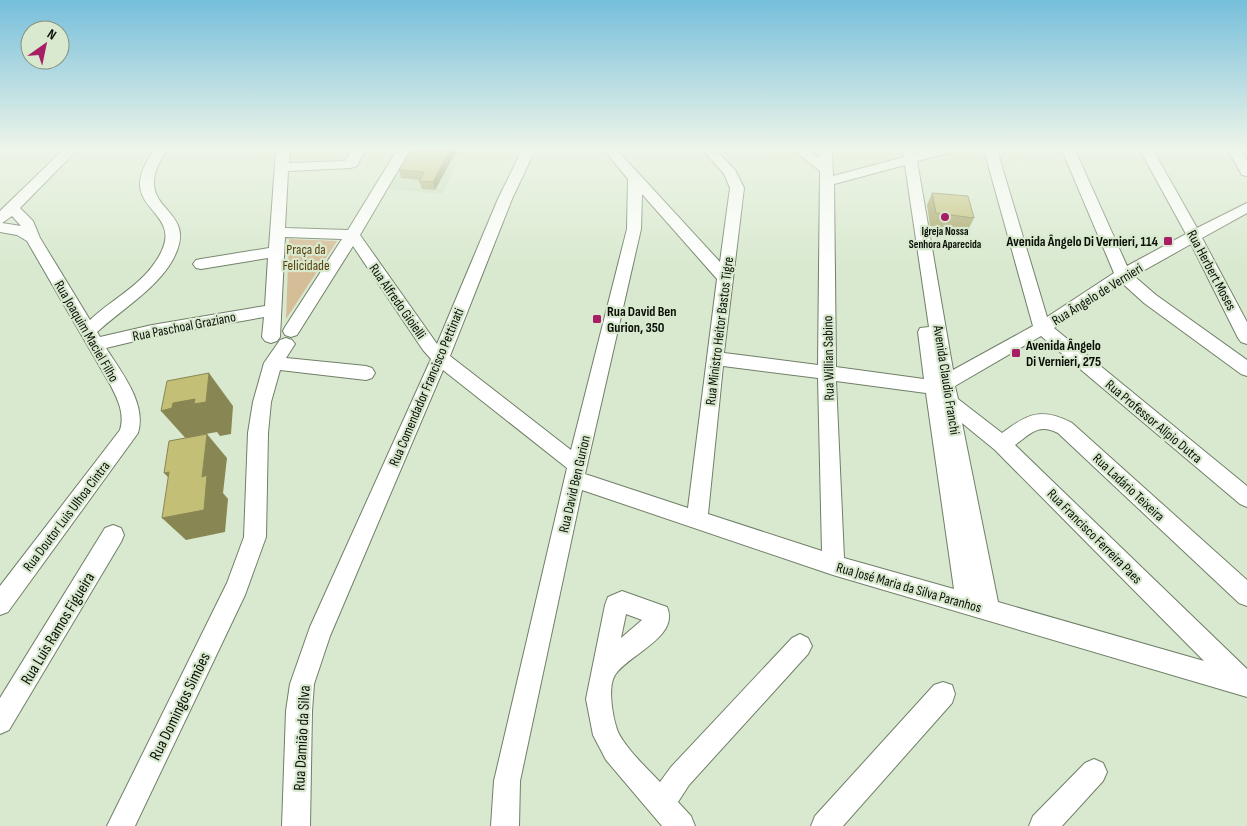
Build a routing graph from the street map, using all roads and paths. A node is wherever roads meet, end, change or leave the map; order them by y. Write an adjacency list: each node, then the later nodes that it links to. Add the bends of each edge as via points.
1 (32, 189): 15 (street)
2 (147, 189): 26 (street, via 154,203 169,218 174,238 164,264 148,282)
3 (281, 189): 18 (street)
4 (381, 189): 19 (street)
5 (510, 189): 32 (street, Rua Comendador Francisco Pettinati)
6 (635, 189): 40 (street, Rua David Ben Gurion, via 634,229)
7 (644, 189): 25 (street)
8 (737, 189): 25 (street, Rua Ministro Heitor Bastos Tigre)
9 (826, 189): 36 (street, Rua Willian Sabino)
10 (910, 189): 37 (street, Avenida Claudio Franchi)
11 (1001, 189): 28 (street)
12 (1085, 189): 24 (street)
13 (1168, 189): 20 (street, Rua Herbert Moses)
14 (1247, 207): 20 (street, Rua Ângelo de Vernieri)
15 (12, 208): 16 (street); 21 (street, Rua Joaquim Maciel Filho, via 26,221)
16 (0, 219)
17 (0, 227): 21 (street)
18 (278, 232): 19 (street); 22 (street)
19 (353, 235): 29 (street, via 298,323); 32 (street, Rua Alfredo Gioielli)
20 (1194, 236): 24 (street, Rua Ângelo de Vernieri); 31 (street, Rua Herbert Moses)
21 (33, 238): 27 (street, Rua Joaquim Maciel Filho)
22 (276, 252): 23 (street); 29 (street)
23 (201, 264)
24 (1123, 275): 28 (street, Rua Ângelo de Vernieri); 34 (street, via 1150,299)
25 (725, 278): 33 (street, Rua Ministro Heitor Bastos Tigre)
26 (112, 308): 27 (street); 30 (street)
27 (76, 312): 30 (street, Rua Joaquim Maciel Filho)
28 (1042, 328): 37 (street, Rua Ângelo de Vernieri); 41 (street, Rua Professor Alípio Dutra)
29 (277, 335): 30 (street, Rua Paschoal Graziano, via 152,331); 35 (street, Rua Paschoal Graziano); 45 (street, via 258,433 255,537)
30 (91, 338): 38 (street, Rua Joaquim Maciel Filho, via 129,404)
31 (1247, 338)
32 (440, 358): 40 (street, Rua Alfredo Gioielli); 49 (street, Rua Comendador Francisco Pettinati)
33 (715, 358): 36 (street); 42 (street, Rua Ministro Heitor Bastos Tigre)
34 (1247, 369)
35 (366, 373)
36 (827, 374): 37 (street); 44 (street, Rua Willian Sabino)
37 (941, 392): 39 (street, Rua Francisco Ferreira Paes); 48 (street, Avenida Claudio Franchi)
38 (130, 427): 47 (street, Rua Doutor Luis Ulhoa Cintra)
39 (1002, 444): 46 (street, Rua Ladário Teixeira, via 1033,422 1055,421); 52 (street, Rua Francisco Ferreira Paes)
40 (576, 473): 42 (street, Rua José Maria da Silva Paranhos); 59 (street, Rua David Ben Gurion, via 507,781)
41 (1247, 498)
42 (697, 521): 44 (street, Rua José Maria da Silva Paranhos)
43 (114, 535): 54 (street, Rua Luis Ramos Figueira)
44 (833, 565): 48 (street, Rua José Maria da Silva Paranhos)
45 (237, 587): 57 (street, Rua Domingos Simões)
46 (1247, 595)
47 (0, 604)
48 (978, 607): 52 (street, Rua José Maria da Silva Paranhos)
49 (323, 624): 58 (street, Rua Damião da Silva, via 302,684)
50 (800, 646): 56 (street, via 680,776)
51 (604, 669): 56 (street, via 598,699 606,735 615,751)
52 (1247, 685)
53 (943, 694): 61 (street)
54 (0, 721)
55 (1094, 772): 62 (street)
56 (661, 804): 60 (street)
57 (121, 826)
58 (296, 826)
59 (505, 826)
60 (681, 826)
61 (825, 826)
62 (1043, 826)

